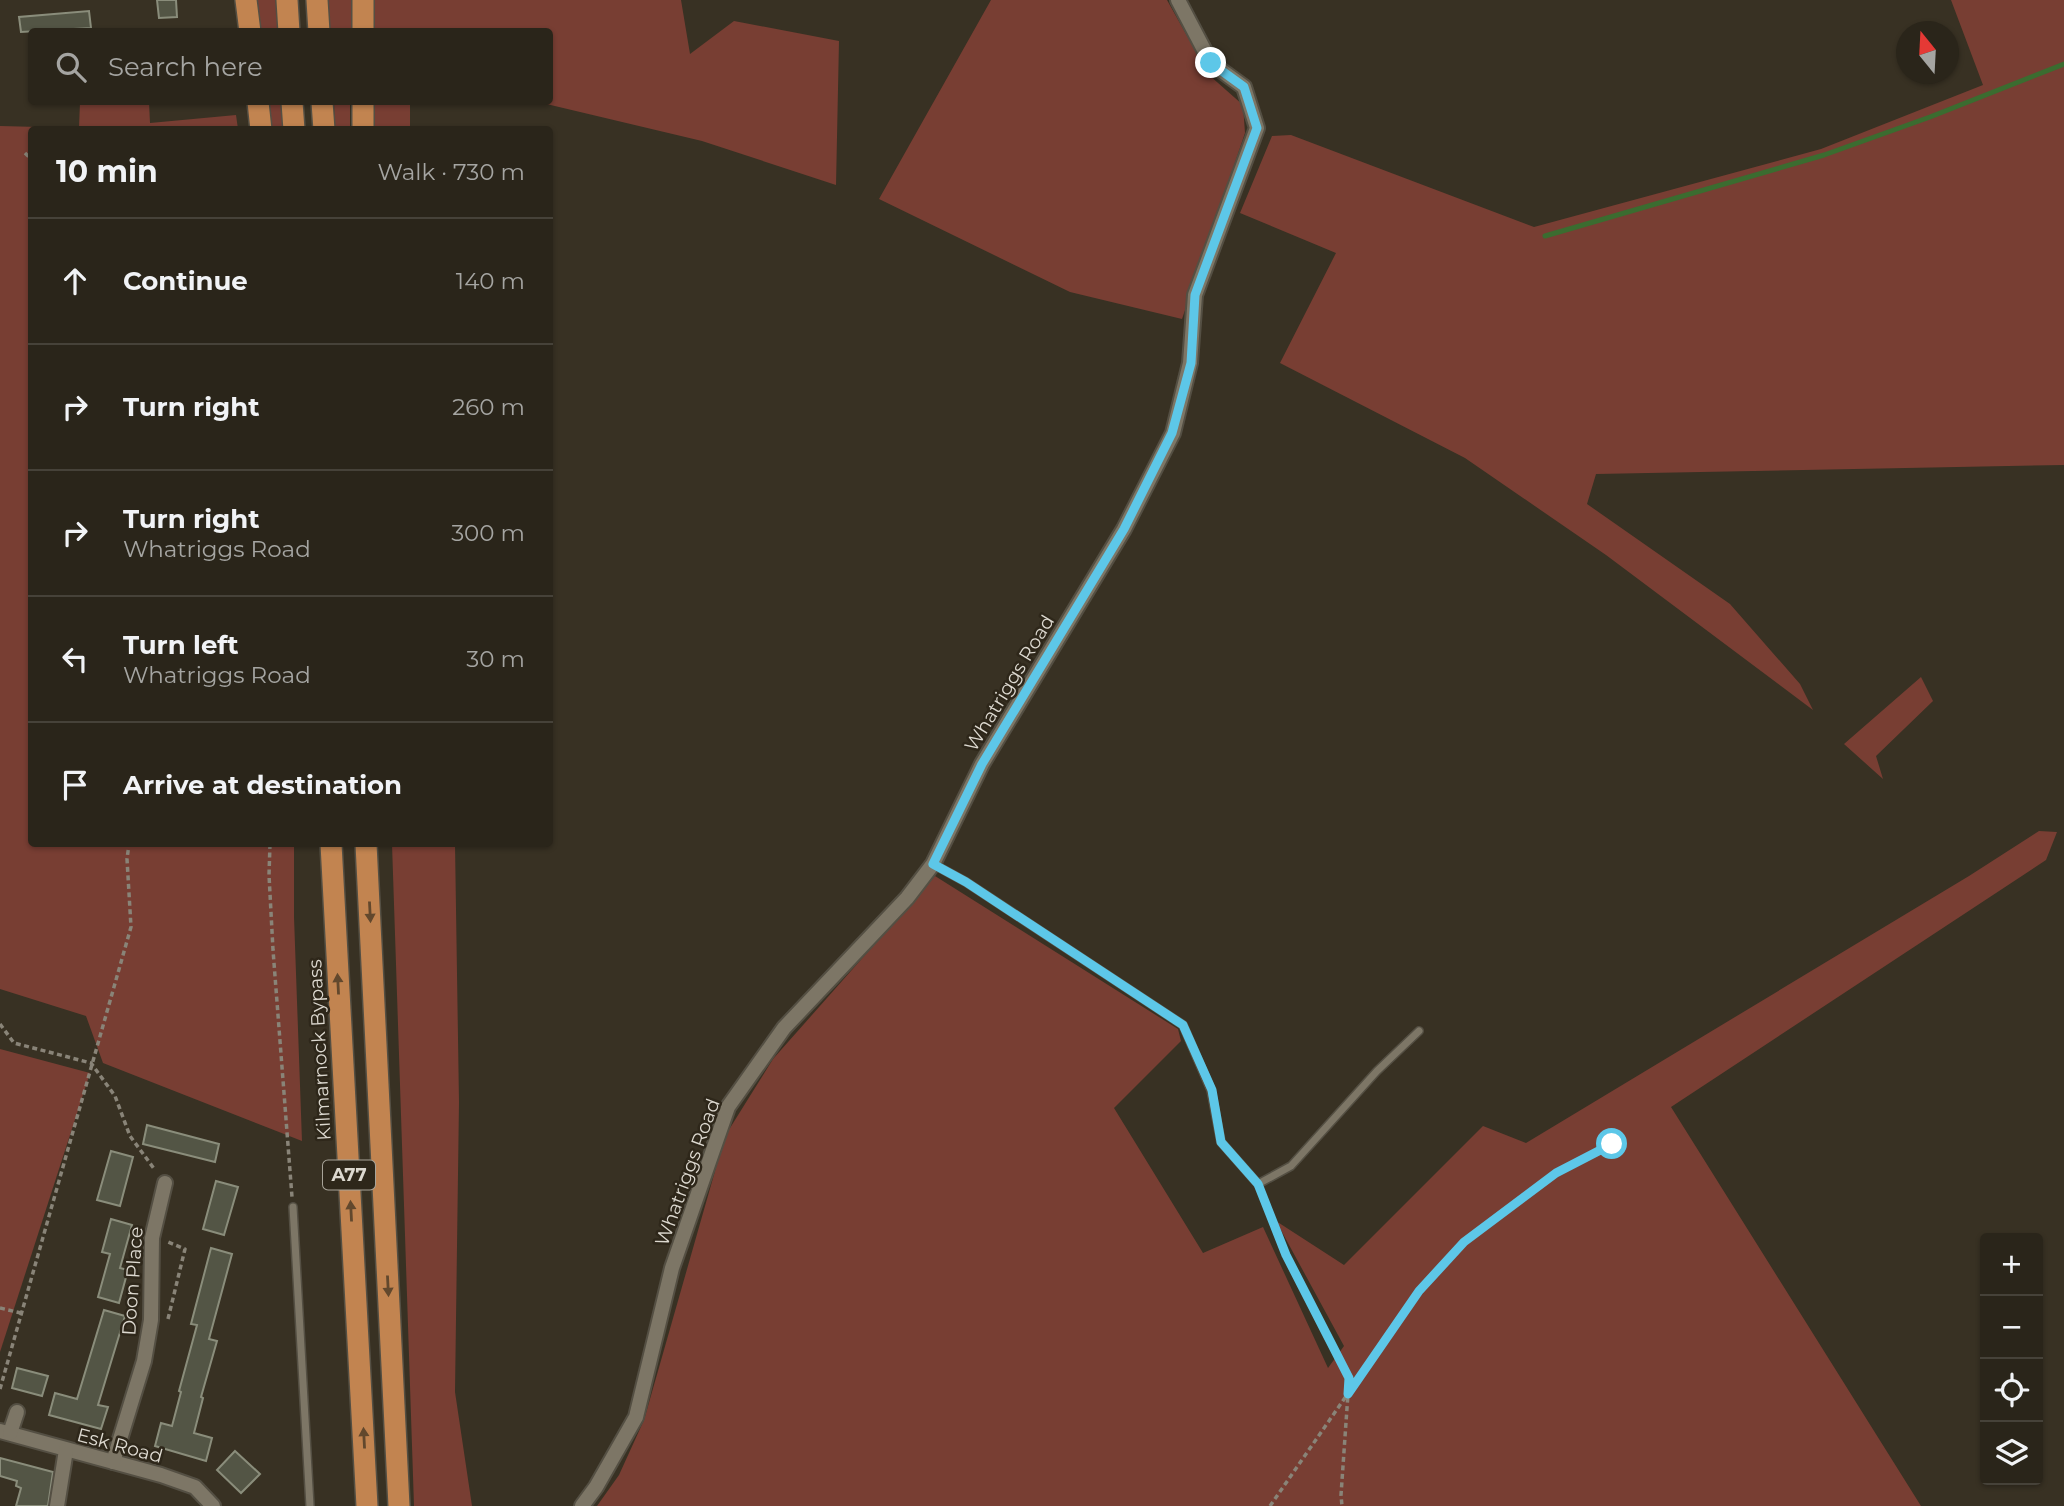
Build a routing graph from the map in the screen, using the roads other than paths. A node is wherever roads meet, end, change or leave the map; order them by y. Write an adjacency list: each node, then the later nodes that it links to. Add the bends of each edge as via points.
1 (246, 0): 6 (highway)
2 (287, 0): 7 (highway)
3 (317, 0): 8 (highway)
4 (363, 0): 9 (highway)
5 (1178, 0): 20 (street, Whatriggs Road, via 1211,63 1244,87 1257,128 1195,295 1191,363 1172,433 1124,529 982,764)
6 (250, 28)
7 (289, 28)
8 (318, 28)
9 (363, 28)
10 (258, 105): 14 (highway)
11 (292, 105): 15 (highway)
12 (322, 105): 16 (highway)
13 (363, 105): 17 (highway)
14 (261, 126)
15 (294, 126)
16 (324, 126)
17 (363, 126)
18 (331, 847): 31 (highway, Kilmarnock Bypass / A77, one-way to 18)
19 (366, 847): 32 (highway, A77, one-way to 32)
20 (933, 864): 21 (lane, via 1183,1025 1212,1090 1221,1142 1258,1184 1291,1166); 33 (street, Whatriggs Road, via 907,898 784,1028 728,1107 672,1268 636,1417)
21 (1419, 1031)
22 (165, 1183): 27 (street, Doon Place, via 152,1238 151,1320 144,1361)
23 (293, 1207): 30 (lane)
24 (17, 1412): 25 (street, Esk Road)
25 (5, 1432): 26 (street, Esk Road)
26 (66, 1451): 27 (street, Esk Road); 28 (street)
27 (113, 1462): 29 (street, Esk Road, via 195,1487)
28 (58, 1506)
29 (213, 1506)
30 (310, 1506)
31 (367, 1506)
32 (399, 1506)
33 (582, 1506)

